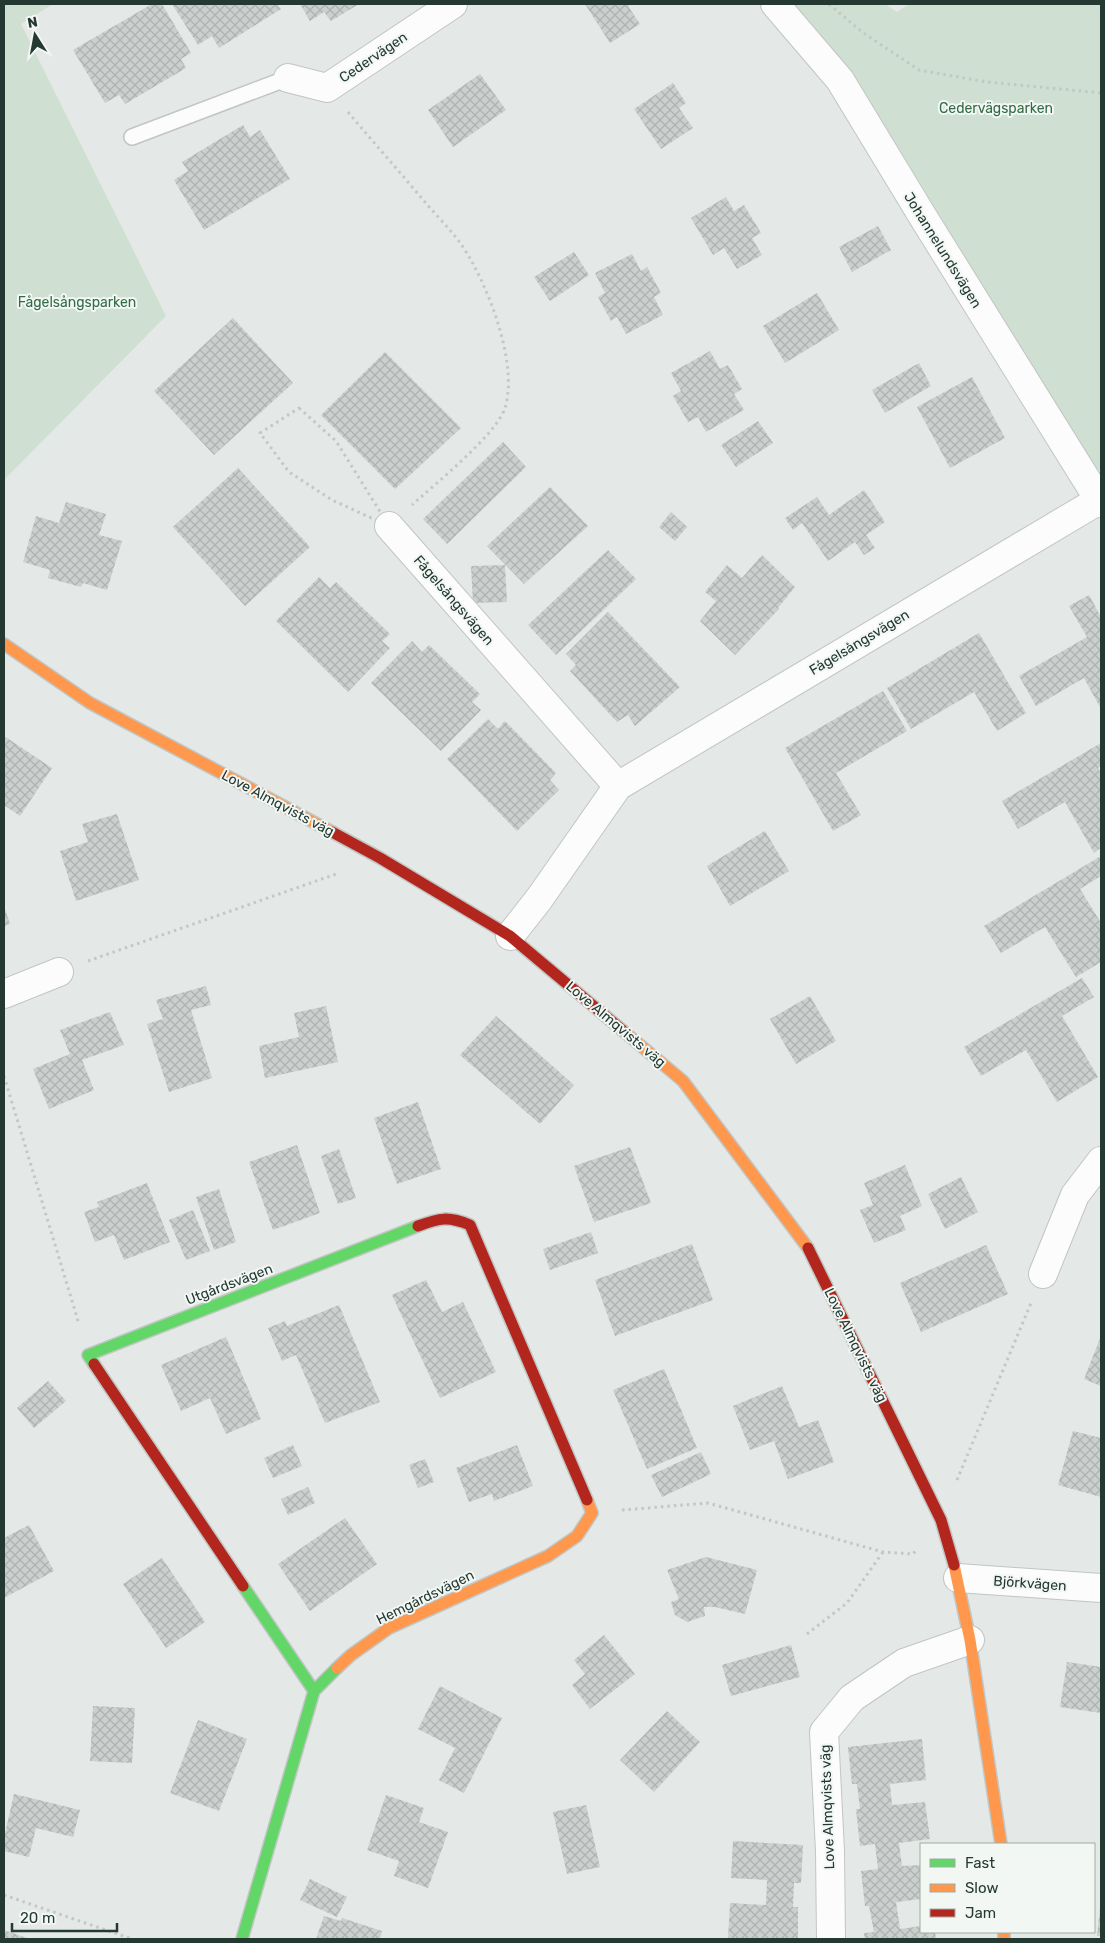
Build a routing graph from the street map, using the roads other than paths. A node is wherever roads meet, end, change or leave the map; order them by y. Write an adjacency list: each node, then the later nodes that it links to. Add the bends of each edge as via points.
1 (453, 4): 3 (street, Cedervägen, via 328,88)
2 (775, 4): 5 (street, Johannelundsvägen, via 840,80)
3 (288, 78): 4 (lane)
4 (132, 137)
5 (1101, 501): 8 (street, Fågelsångsvägen)
6 (393, 523): 8 (street, Fågelsångsvägen)
7 (4, 644): 9 (street, Love Almqvists väg, via 90,703 380,858)
8 (618, 786): 9 (street, Fågelsångsvägen)
9 (510, 936): 15 (street, Love Almqvists väg, via 683,1081 812,1254 941,1520)
10 (59, 972): 11 (street)
11 (4, 994)
12 (1101, 1161): 13 (street, via 1075,1195)
13 (1043, 1274)
14 (592, 1513): 18 (street, Hemgårdsvägen, via 577,1536 548,1556 389,1628 351,1655); 18 (street, Utgårdsvägen, via 470,1226 452,1218 432,1221 88,1355)
15 (958, 1578): 16 (street, Björkvägen); 17 (street, Love Almqvists väg)
16 (1101, 1588)
17 (970, 1640): 19 (street, Love Almqvists väg); 21 (street, Love Almqvists väg, via 904,1663 852,1698 824,1732)
18 (314, 1691): 20 (street, Hemgårdsvägen)
19 (1001, 1843)
20 (242, 1939)
21 (831, 1939)

